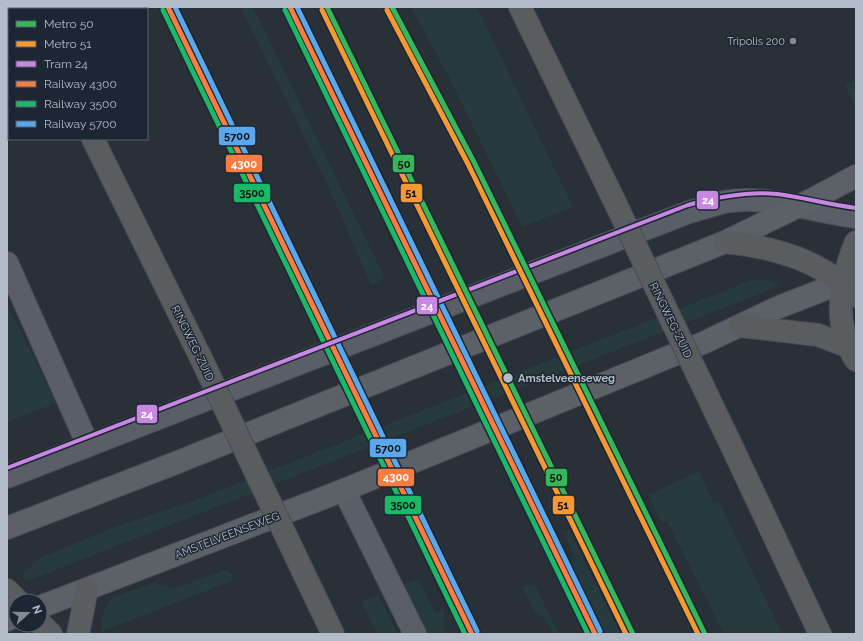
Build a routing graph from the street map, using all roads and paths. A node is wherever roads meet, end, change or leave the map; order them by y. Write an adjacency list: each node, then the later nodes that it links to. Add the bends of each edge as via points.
1 (520, 7): 16 (highway, RINGWEG-ZUID, bridge)
2 (93, 140): 20 (highway, RINGWEG-ZUID, bridge)
3 (856, 176): 4 (main road)
4 (798, 206): 5 (lane); 6 (main road); 12 (lane, via 725,202 689,212)
5 (856, 217)
6 (725, 242): 9 (highway, via 757,245 783,252); 15 (main road)
7 (856, 242): 9 (highway)
8 (7, 263): 12 (lane)
9 (852, 285): 10 (main road, AMSTELVEENSEWEG, via 779,307); 11 (highway, via 840,313)
10 (740, 326): 11 (highway, via 818,335); 14 (main road, AMSTELVEENSEWEG)
11 (851, 353)
12 (88, 445): 13 (lane)
13 (7, 477)
14 (344, 490): 17 (main road, AMSTELVEENSEWEG); 21 (lane)
15 (7, 528)
16 (789, 568): 22 (highway, RINGWEG-ZUID); 23 (highway)
17 (87, 589): 18 (main road, AMSTELVEENSEWEG); 19 (highway)
18 (48, 604)
19 (78, 634)
20 (333, 634)
21 (415, 634)
22 (820, 634)
23 (827, 634)

